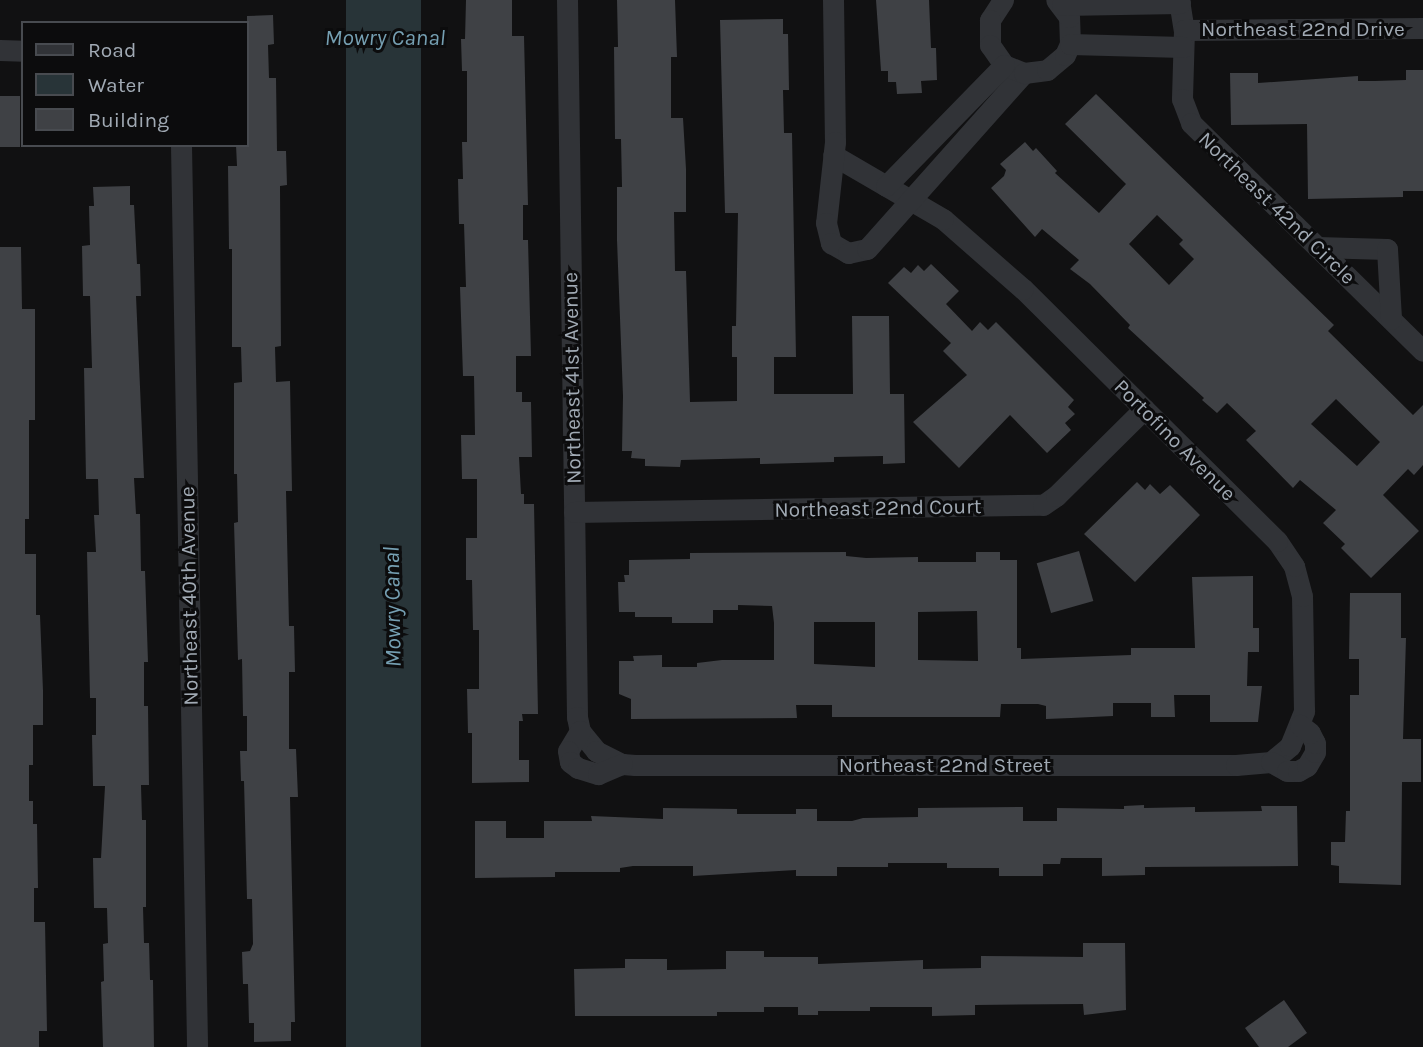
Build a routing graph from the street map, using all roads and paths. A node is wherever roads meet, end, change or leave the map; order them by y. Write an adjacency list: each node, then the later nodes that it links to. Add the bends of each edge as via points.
1 (567, 0): 21 (street, Northeast 41st Avenue)
2 (833, 0): 14 (street)
3 (1003, 0): 11 (street, via 988,32 995,56)
4 (1179, 1): 5 (street, Northeast 22nd Drive); 7 (street, Northeast 42nd Circle)
5 (1059, 2): 8 (street, via 1070,24)
6 (1423, 28): 7 (street, Northeast 22nd Drive)
7 (1184, 38): 8 (street, Northeast 22nd Drive); 17 (street, Northeast 42nd Circle, via 1182,99 1191,123)
8 (1070, 44): 12 (street, via 1065,55 1047,70)
9 (0, 50): 10 (street)
10 (21, 51)
11 (1004, 65): 12 (street); 15 (street)
12 (1024, 73): 16 (street)
13 (181, 147): 26 (street, Northeast 40th Avenue)
14 (833, 155): 15 (street, Portofino Avenue); 16 (street, via 826,223 831,243 848,253 867,249)
15 (886, 186): 16 (street, Portofino Avenue)
16 (911, 200): 20 (street, Portofino Avenue, via 943,219 1023,289)
17 (1317, 247): 18 (street, Northeast 42nd Circle); 18 (street, via 1387,249)
18 (1391, 319): 19 (street, Northeast 42nd Circle)
19 (1423, 351)
20 (1144, 409): 21 (street, Northeast 22nd Court, via 1043,505); 22 (street, Portofino Avenue, via 1277,541 1294,566 1302,596 1304,711)
21 (574, 512): 23 (street, Northeast 41st Avenue)
22 (1300, 725): 24 (street, Portofino Avenue, via 1290,746); 24 (street, Northeast 22nd Street, via 1315,743 1307,766 1287,771)
23 (580, 731): 25 (street, Northeast 22nd Street, via 596,751); 25 (street, via 568,751 570,762 598,774)
24 (1271, 762): 25 (street, Northeast 22nd Street)
25 (622, 764)
26 (197, 1047)

